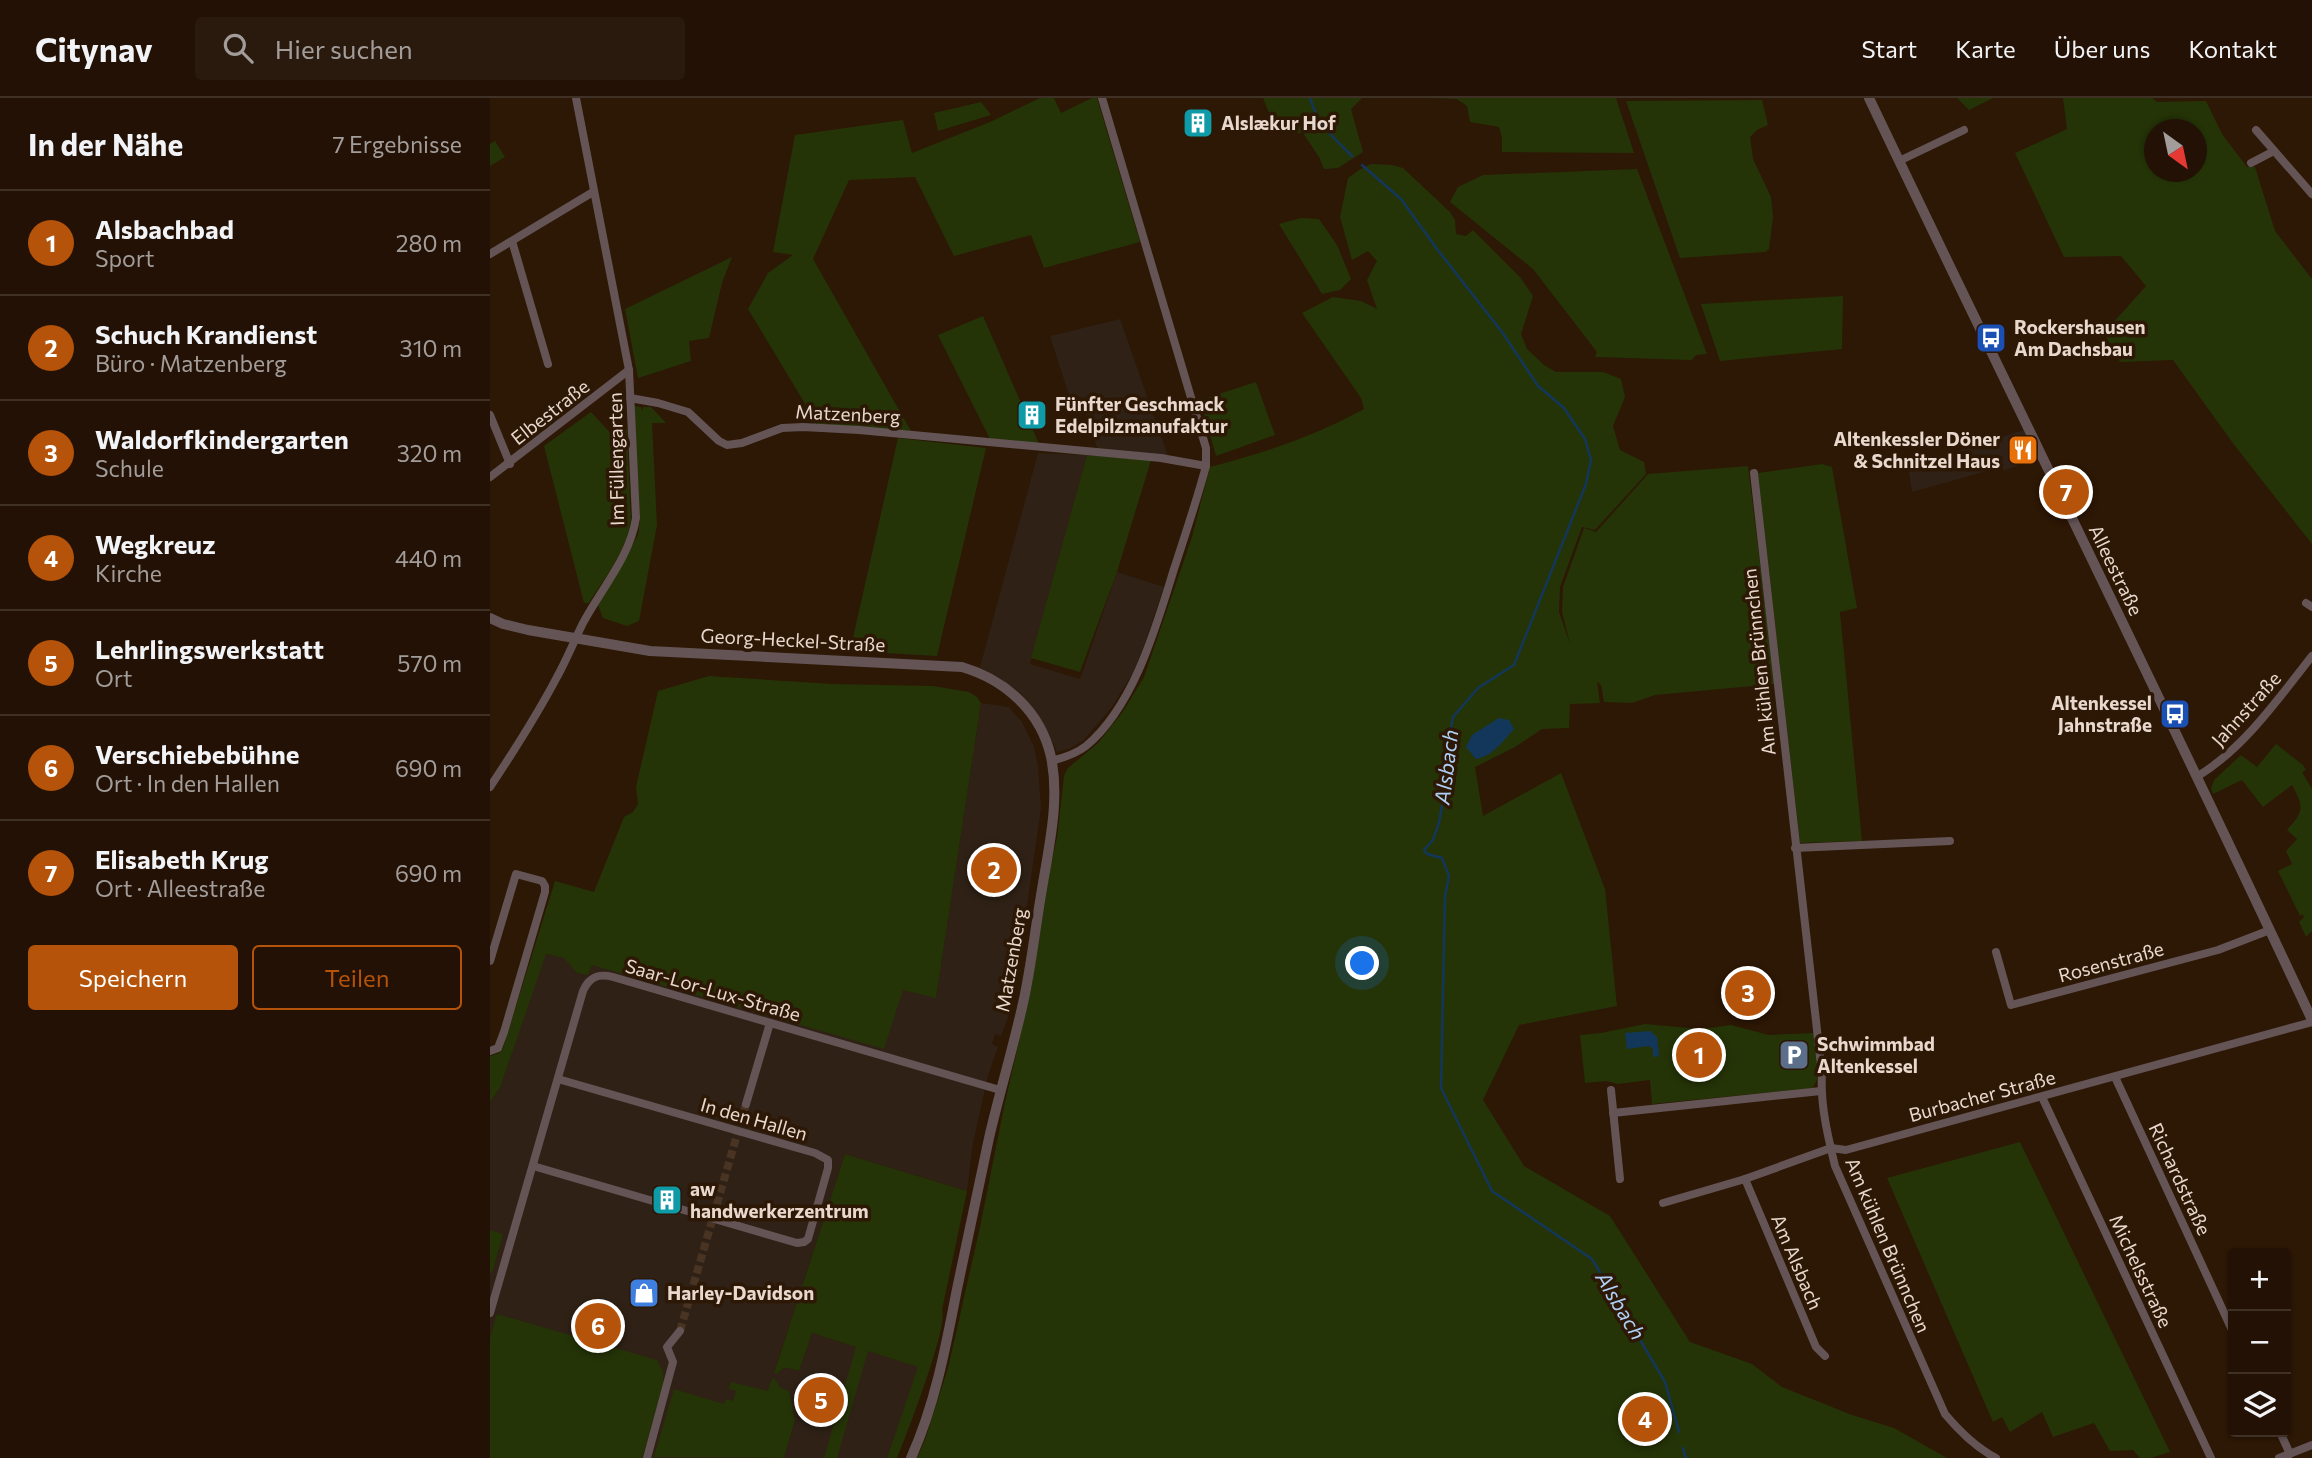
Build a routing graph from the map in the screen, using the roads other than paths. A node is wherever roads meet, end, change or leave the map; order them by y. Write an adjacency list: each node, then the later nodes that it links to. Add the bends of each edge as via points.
1 (576, 98): 9 (street, Im Füllengarten)
2 (1102, 98): 18 (street, via 1201,428)
3 (1869, 98): 7 (street, Alleestraße)
4 (1964, 130): 7 (street)
5 (2256, 130): 6 (street)
6 (2274, 151): 8 (street); 10 (street)
7 (1899, 161): 25 (street, Alleestraße)
8 (2251, 163)
9 (593, 192): 11 (street); 14 (street, Im Füllengarten)
10 (2312, 194)
11 (512, 241): 12 (street); 13 (street)
12 (490, 254)
13 (548, 364)
14 (629, 370): 15 (street, Im Füllengarten); 17 (street, Elbestraße)
15 (630, 398): 18 (street, Matzenberg, via 688,412 727,445 782,428 837,428); 22 (street, Im Füllengarten, via 634,533)
16 (490, 415): 17 (street)
17 (510, 464): 20 (street, Elbestraße)
18 (1206, 466): 24 (street, via 1146,656 1130,687 1086,746)
19 (1754, 473): 28 (street, Am kühlen Brünnchen)
20 (490, 477)
21 (490, 618): 22 (street, Georg-Heckel-Straße)
22 (577, 639): 24 (street, Georg-Heckel-Straße, via 650,650 962,667 993,680 1021,701 1039,724); 26 (street, Im Füllengarten)
23 (2312, 656): 25 (street, Jahnstraße, via 2250,731 2218,764)
24 (1051, 761): 39 (street, Matzenberg, via 1054,794 1048,851 1026,992)
25 (2198, 776): 29 (street, Alleestraße)
26 (490, 787)
27 (1950, 841): 28 (street)
28 (1795, 848): 41 (street, Am kühlen Brünnchen)
29 (2270, 930): 31 (street, Rosenstraße, via 2218,950 2011,1005); 33 (street, Alleestraße)
30 (494, 932): 32 (street); 36 (street, via 516,874 542,881 544,892 504,1032 498,1048)
31 (1996, 952)
32 (490, 961)
33 (2308, 1002): 34 (street, Alleestraße)
34 (2312, 1021): 37 (street, Burbacher Straße)
35 (770, 1023): 38 (street, Saar-Lor-Lux-Straße, via 601,975 590,979 583,991); 39 (street, Saar-Lor-Lux-Straße); 43 (street, In den Hallen)
36 (490, 1051)
37 (2115, 1077): 42 (street, Burbacher Straße); 51 (street, Richardstraße)
38 (558, 1079): 46 (street, Saar-Lor-Lux-Straße); 46 (street, In den Hallen, via 822,1156 828,1160 828,1168 822,1192 808,1239 797,1243)
39 (1000, 1090): 58 (street, Matzenberg, via 944,1352 927,1419)
40 (1611, 1090): 44 (street)
41 (1821, 1091): 44 (street); 45 (street, Am kühlen Brünnchen)
42 (2042, 1097): 45 (street, Burbacher Straße, via 1846,1150); 60 (street, Michelsstraße)
43 (747, 1104)
44 (1613, 1113): 47 (street)
45 (1831, 1148): 48 (street, Burbacher Straße); 59 (street, Am kühlen Brünnchen, via 1945,1414 1960,1433)
46 (533, 1166): 50 (street, Saar-Lor-Lux-Straße)
47 (1619, 1179)
48 (1745, 1179): 49 (street, Burbacher Straße); 53 (street, Am Alsbach, via 1816,1347)
49 (1662, 1203)
50 (490, 1312)
51 (2228, 1321)
52 (680, 1331): 57 (street, via 667,1346 673,1362)
53 (1825, 1356)
54 (2282, 1437): 56 (street)
55 (2312, 1445): 56 (street)
56 (2290, 1454): 61 (street)
57 (647, 1458)
58 (911, 1458)
59 (1996, 1458)
60 (2211, 1458)
61 (2278, 1458)

